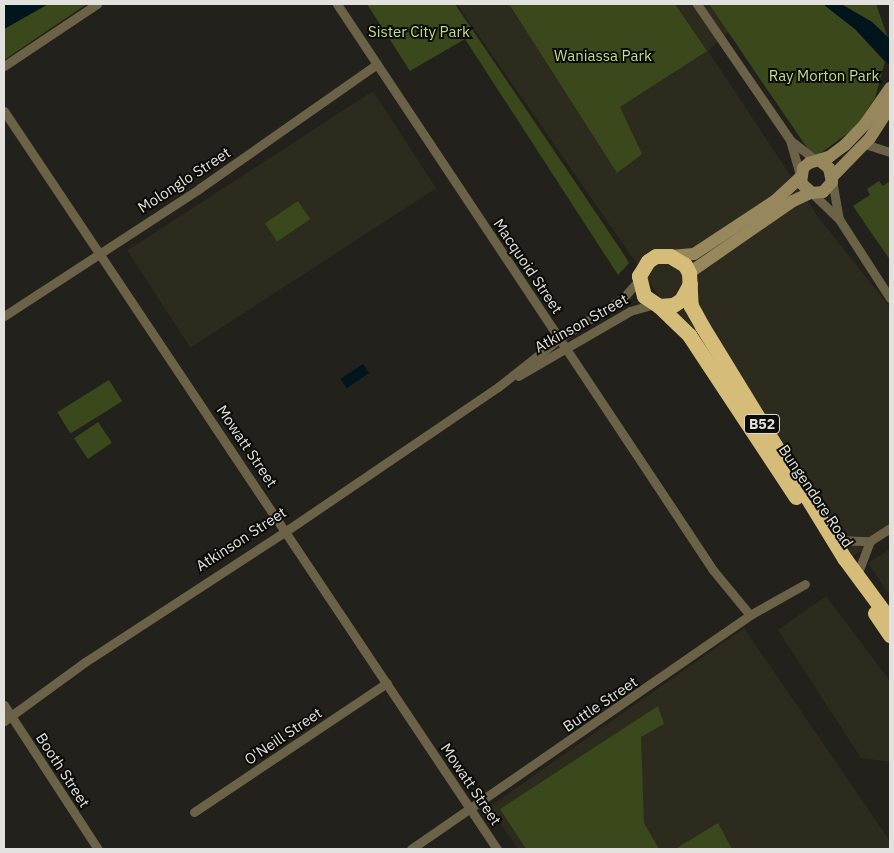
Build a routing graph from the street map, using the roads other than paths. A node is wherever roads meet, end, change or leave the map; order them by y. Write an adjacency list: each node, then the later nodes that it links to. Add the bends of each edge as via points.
1 (97, 4): 5 (street)
2 (337, 4): 4 (street, Macquoid Street)
3 (698, 4): 11 (street)
4 (377, 64): 19 (street, Molonglo Street, via 200,188); 26 (street, Macquoid Street)
5 (4, 66)
6 (890, 88): 10 (street)
7 (890, 98): 9 (street)
8 (4, 111): 19 (street, Mowatt Street)
9 (888, 116): 10 (street); 12 (street)
10 (862, 128): 14 (street, via 840,150)
11 (790, 140): 14 (street); 15 (street)
12 (865, 144): 13 (street); 16 (street)
13 (890, 152)
14 (819, 161): 15 (street, via 804,166); 16 (street, via 829,168)
15 (800, 177): 17 (street, via 803,188); 20 (street, via 776,200 694,254)
16 (832, 178): 17 (street, via 825,191); 18 (street)
17 (811, 193): 18 (street); 21 (street, via 793,201)
18 (838, 219): 23 (street)
19 (99, 252): 25 (street, Molonglo Street); 30 (street, Mowatt Street)
20 (670, 256): 21 (highway, via 678,259); 22 (highway, via 648,260 642,267)
21 (689, 279): 24 (highway, via 681,300 674,305); 31 (highway, Bungendore Road / B52, via 692,306 702,326)
22 (639, 280): 24 (highway, B52, via 644,296); 26 (street, Atkinson Street, via 623,298)
23 (890, 298)
24 (657, 305): 27 (street, Atkinson Street, via 630,311); 37 (highway, Bungendore Road / B52, via 688,335)
25 (4, 316)
26 (560, 338): 27 (street, Macquoid Street); 28 (street, Atkinson Street)
27 (568, 350): 28 (street, Atkinson Street); 35 (street, Macquoid Street, via 713,570)
28 (498, 387): 30 (street, Atkinson Street)
29 (890, 528): 32 (street)
30 (286, 531): 38 (street, Mowatt Street); 40 (street, Atkinson Street, via 113,642)
31 (834, 540): 32 (street); 33 (highway, Bungendore Road / B52)
32 (870, 541): 33 (street)
33 (857, 576): 36 (highway, Bungendore Road / B52)
34 (805, 584): 35 (street, Buttle Street)
35 (750, 615): 42 (street, Buttle Street)
36 (890, 620)
37 (890, 635)
38 (387, 683): 42 (street, Mowatt Street); 43 (street, O'Neill Street)
39 (4, 706): 40 (street, Booth Street)
40 (11, 714): 41 (street, Atkinson Street); 44 (street, Booth Street)
41 (4, 721)
42 (471, 809): 45 (street, Buttle Street); 46 (street, Mowatt Street)
43 (194, 812)
44 (98, 849)
45 (411, 849)
46 (498, 849)

